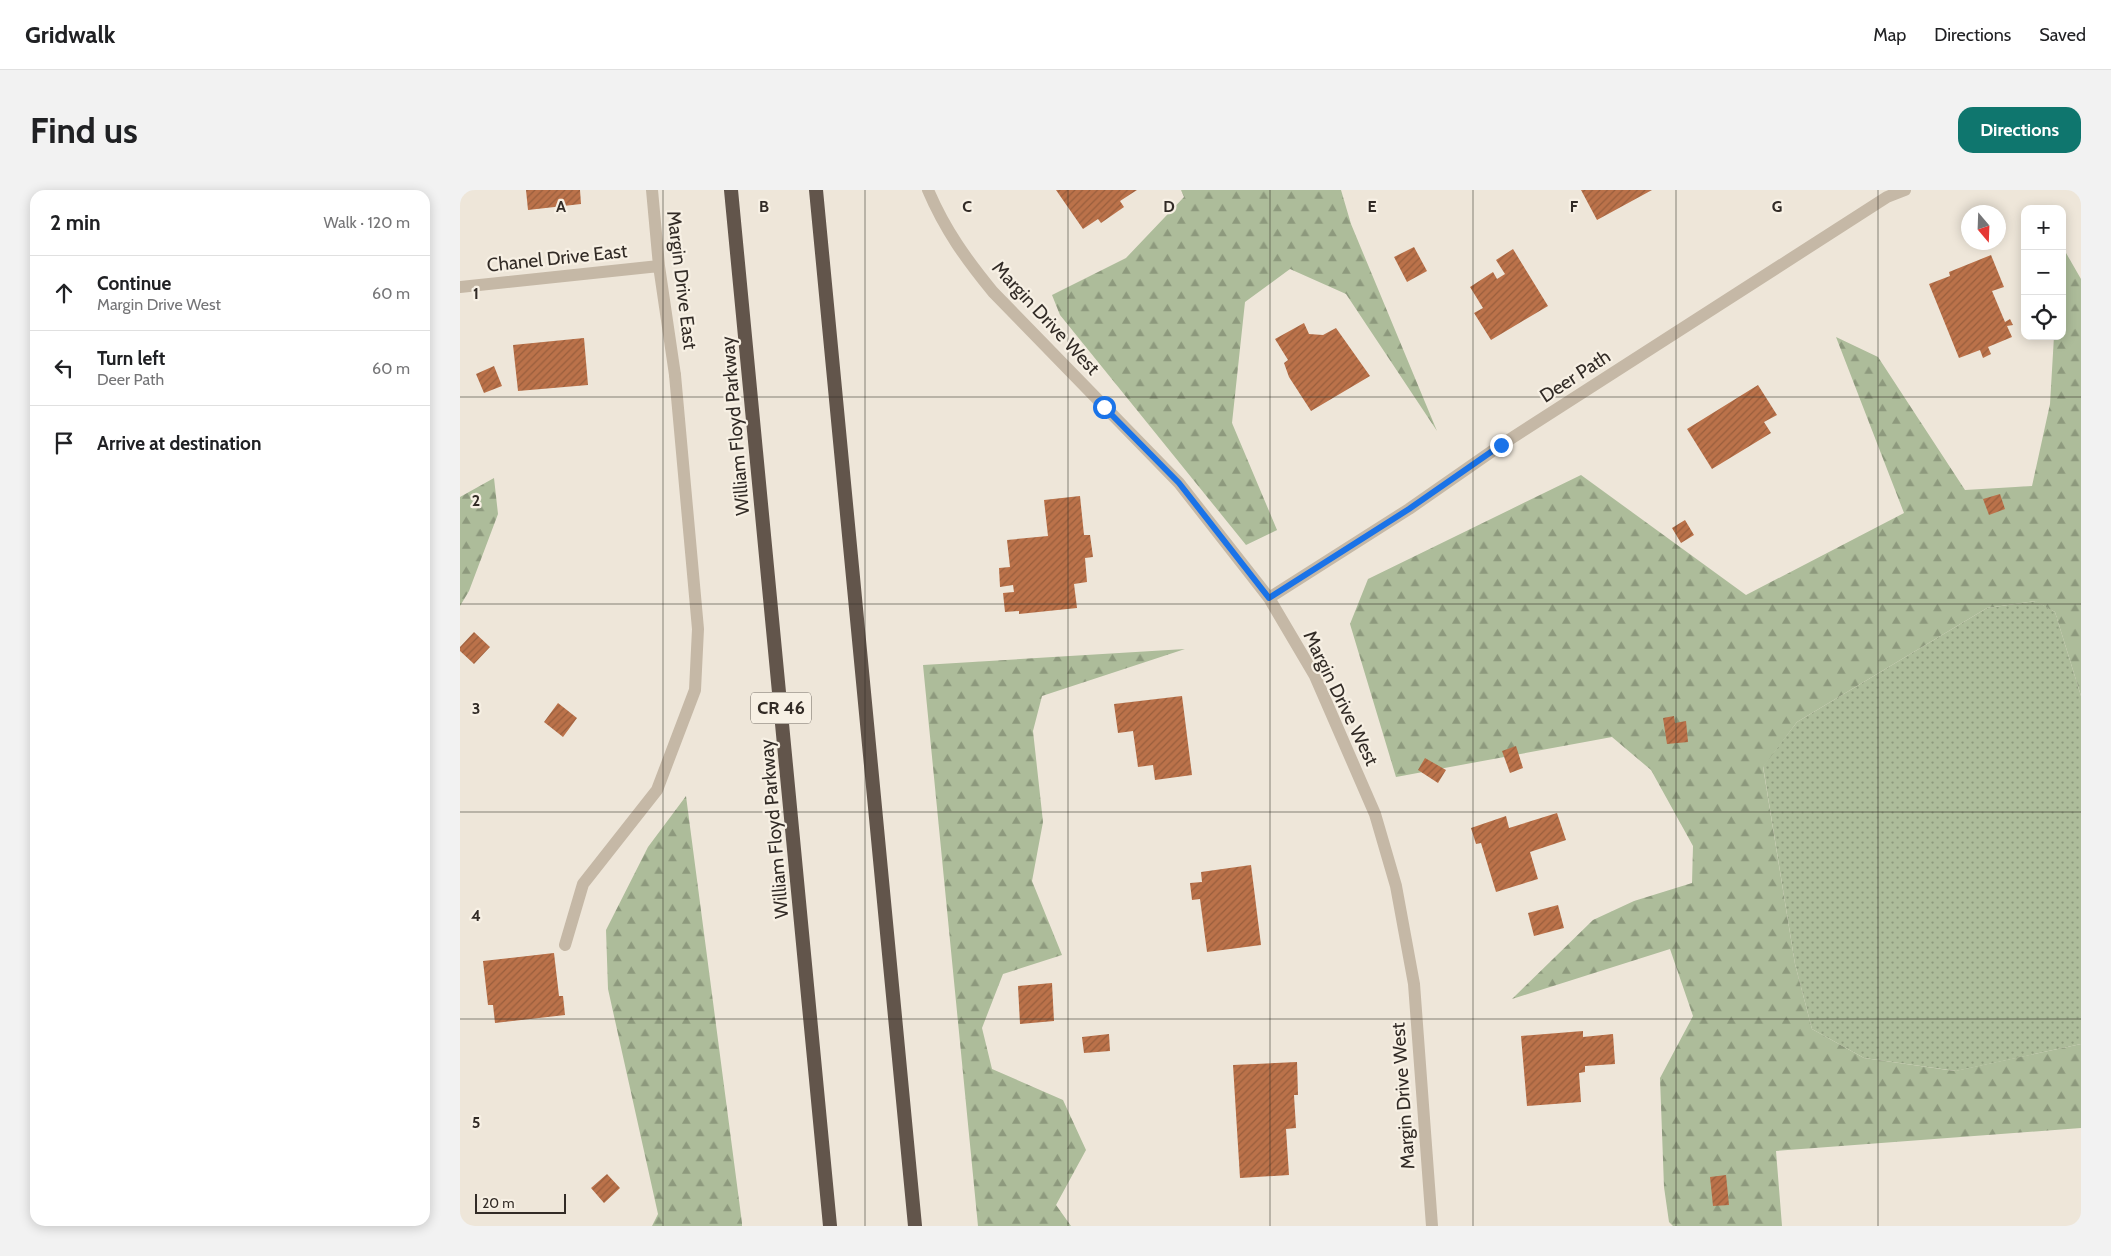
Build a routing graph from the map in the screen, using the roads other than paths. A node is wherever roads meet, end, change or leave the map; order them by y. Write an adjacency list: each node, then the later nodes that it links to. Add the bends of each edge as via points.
1 (652, 190): 6 (street, Margin Drive East)
2 (731, 190): 10 (highway, William Floyd Parkway / CR 46)
3 (816, 190): 11 (highway)
4 (928, 190): 8 (street, Margin Drive West, via 941,220 972,267 1179,483)
5 (1905, 190): 8 (street, Deer Path, via 1887,197)
6 (659, 266): 7 (street, Chanel Drive East); 9 (street, Margin Drive East, via 675,375 698,629 695,690 657,790 583,884)
7 (460, 287)
8 (1269, 598): 12 (street, Margin Drive West, via 1315,676 1374,814 1396,886 1414,984)
9 (565, 945)
10 (830, 1226)
11 (915, 1226)
12 (1432, 1226)

